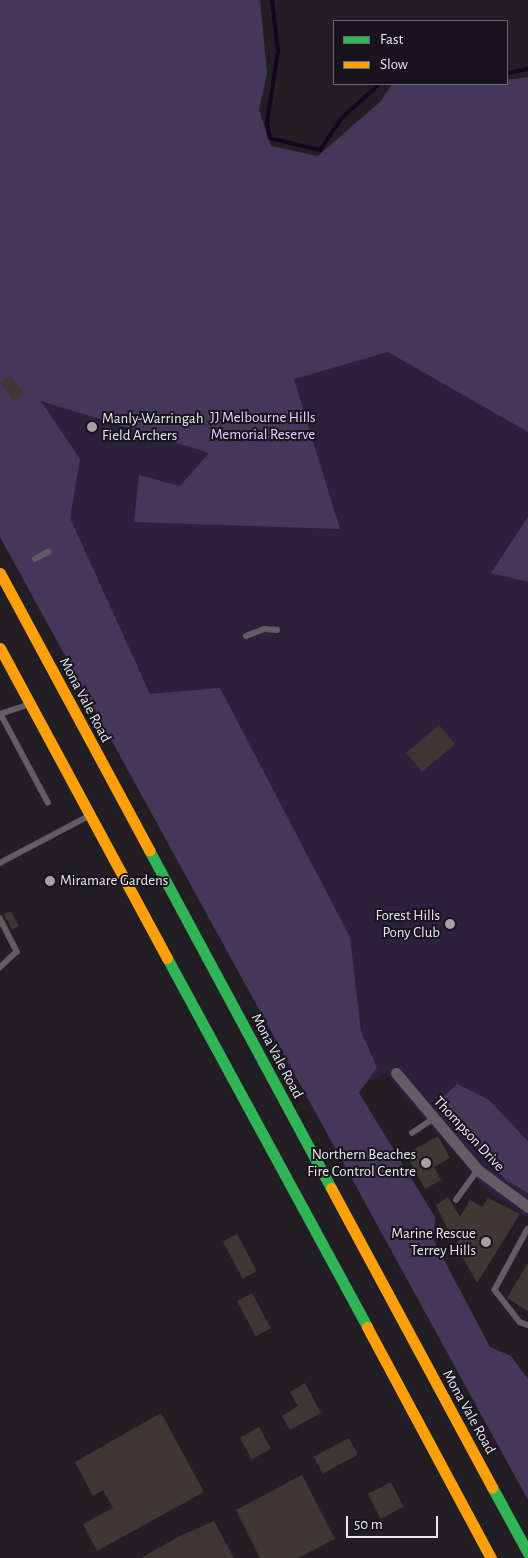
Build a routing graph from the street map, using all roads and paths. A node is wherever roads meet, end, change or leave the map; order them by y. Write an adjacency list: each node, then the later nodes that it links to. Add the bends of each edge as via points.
1 (48, 552): 2 (lane)
2 (35, 559)
3 (0, 573): 22 (highway, Mona Vale Road)
4 (277, 630): 5 (lane, via 264,629)
5 (246, 636)
6 (0, 648): 7 (highway)
7 (29, 704): 8 (lane); 10 (highway)
8 (1, 715): 9 (lane)
9 (48, 802)
10 (89, 816): 11 (lane); 23 (highway)
11 (0, 863)
12 (0, 918): 13 (lane, via 17,952)
13 (0, 968)
14 (396, 1073): 15 (street, Thompson Drive)
15 (433, 1119): 16 (lane); 17 (street, Thompson Drive)
16 (412, 1133)
17 (478, 1170): 18 (lane); 19 (street, Thompson Drive)
18 (456, 1200)
19 (528, 1207)
20 (528, 1229): 21 (lane, via 496,1290 520,1322)
21 (528, 1325)
22 (528, 1553)
23 (491, 1558)

